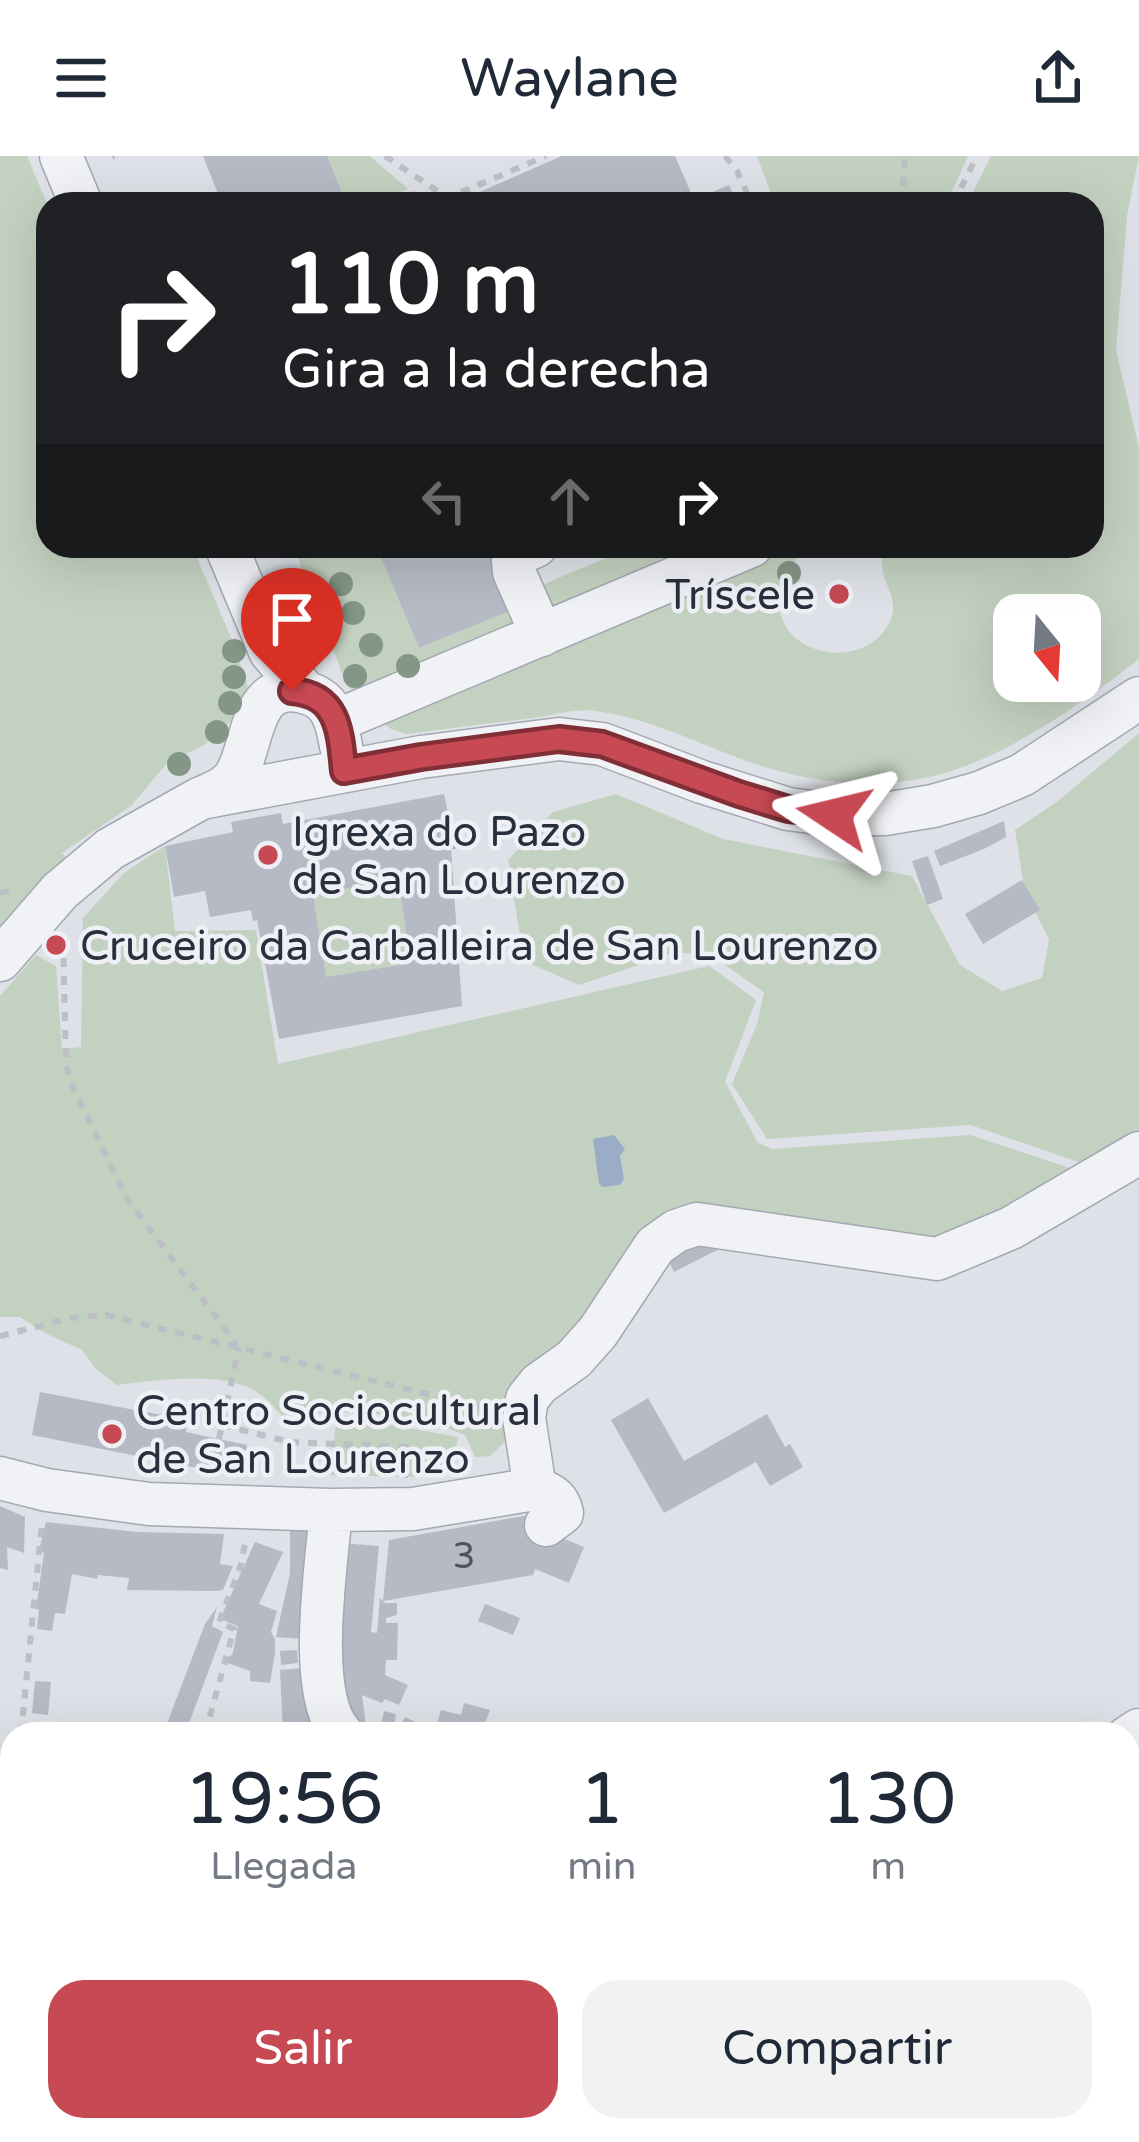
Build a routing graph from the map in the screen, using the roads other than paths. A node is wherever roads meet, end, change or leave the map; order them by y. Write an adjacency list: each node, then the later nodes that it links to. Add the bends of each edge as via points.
1 (61, 156): 2 (street)
2 (76, 192)
3 (231, 558): 7 (street)
4 (515, 558): 6 (street)
5 (723, 558): 6 (street)
6 (542, 634): 9 (street)
7 (271, 651): 9 (street); 10 (street)
8 (1139, 698): 11 (street, via 1022,776 885,814 788,809 602,744 559,739)
9 (321, 707): 10 (street, via 292,691); 11 (street)
10 (256, 714): 12 (street, via 256,746); 13 (street, via 233,780)
11 (344, 771): 12 (street)
12 (271, 785): 13 (street)
13 (201, 798): 14 (street, via 110,849)
14 (0, 960)
15 (1139, 1153): 17 (street, via 1011,1228 937,1259 697,1224 676,1231 655,1246 598,1332 527,1399 540,1507)
16 (0, 1478): 17 (street, via 149,1504)
17 (332, 1510): 18 (street, via 320,1676)
18 (331, 1722)

